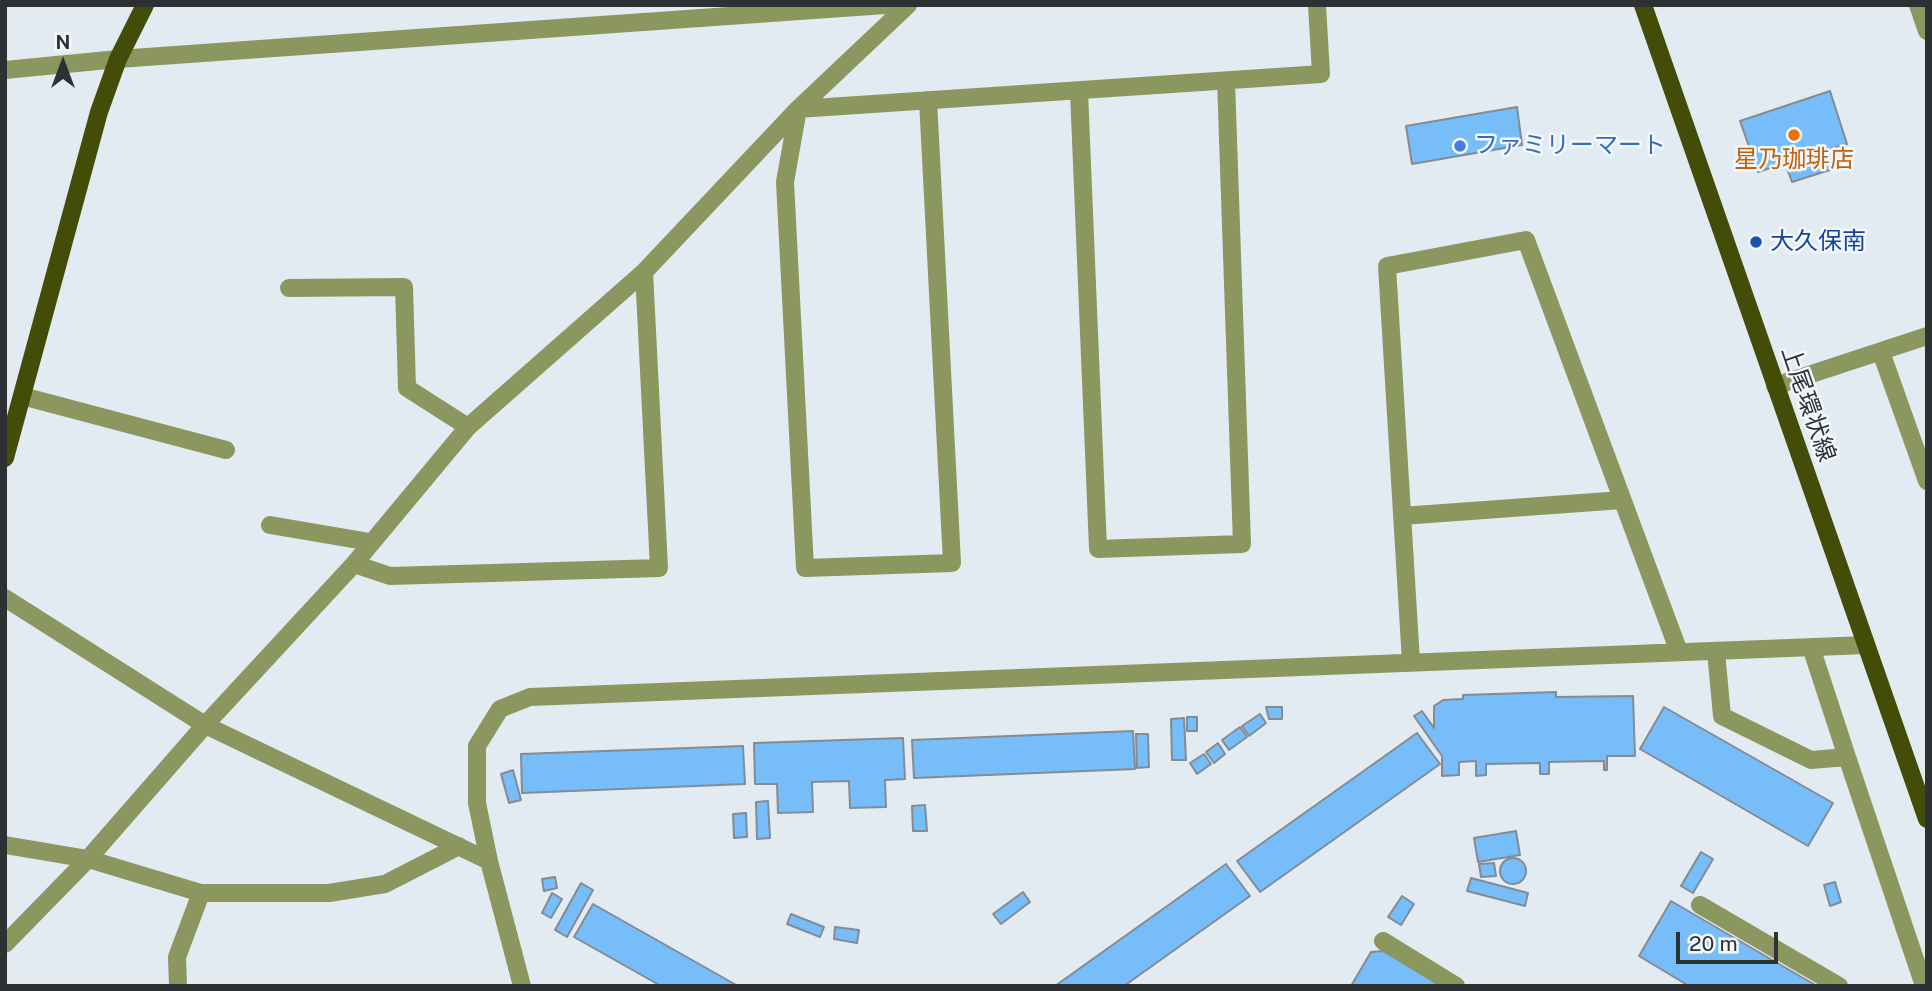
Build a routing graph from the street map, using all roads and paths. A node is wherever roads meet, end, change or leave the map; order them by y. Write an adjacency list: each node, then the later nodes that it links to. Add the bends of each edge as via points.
1 (145, 5): 8 (main road)
2 (885, 5): 8 (street)
3 (908, 5): 13 (street)
4 (1317, 5): 10 (street, via 1321,74)
5 (1643, 5): 18 (main road, 上尾環状線)
6 (1918, 5): 7 (street)
7 (1927, 31)
8 (118, 59): 9 (street); 19 (main road, via 99,112)
9 (5, 70)
10 (1226, 81): 11 (street); 11 (street, via 1242,544 1098,549)
11 (1079, 92): 12 (street)
12 (928, 100): 13 (street); 13 (street, via 952,563 805,568 785,182)
13 (798, 109): 14 (street)
14 (645, 272): 20 (street); 28 (street, via 659,568 390,576)
15 (289, 288): 20 (street, via 404,287 407,388)
16 (1927, 336): 17 (street)
17 (1881, 352): 18 (street); 23 (street)
18 (1775, 386): 30 (main road, 上尾環状線)
19 (22, 396): 21 (street); 22 (main road)
20 (468, 427): 27 (street)
21 (226, 450)
22 (5, 458)
23 (1927, 481)
24 (1622, 500): 25 (street); 25 (street, via 1526,240 1387,266); 32 (street)
25 (1402, 516): 34 (street)
26 (270, 525): 27 (street)
27 (370, 541): 28 (street)
28 (354, 564): 35 (street)
29 (5, 598): 35 (street)
30 (1866, 645): 31 (street); 37 (main road, 上尾環状線)
31 (1811, 647): 33 (street); 36 (street)
32 (1679, 652): 33 (street); 34 (street)
33 (1716, 652): 36 (street, via 1721,716 1811,760)
34 (1411, 662): 41 (street, via 530,697 500,709 477,746 477,803)
35 (205, 725): 39 (street); 40 (street)
36 (1847, 757): 50 (street)
37 (1927, 819)
38 (5, 845): 40 (street)
39 (459, 846): 41 (street); 42 (street, via 385,884 329,893)
40 (88, 859): 42 (street); 45 (street)
41 (489, 861): 47 (street)
42 (201, 894): 46 (street, via 177,957)
43 (1700, 905): 49 (street)
44 (1382, 941): 48 (street)
45 (5, 944)
46 (178, 986)
47 (522, 986)
48 (1456, 986)
49 (1839, 986)
50 (1924, 986)

